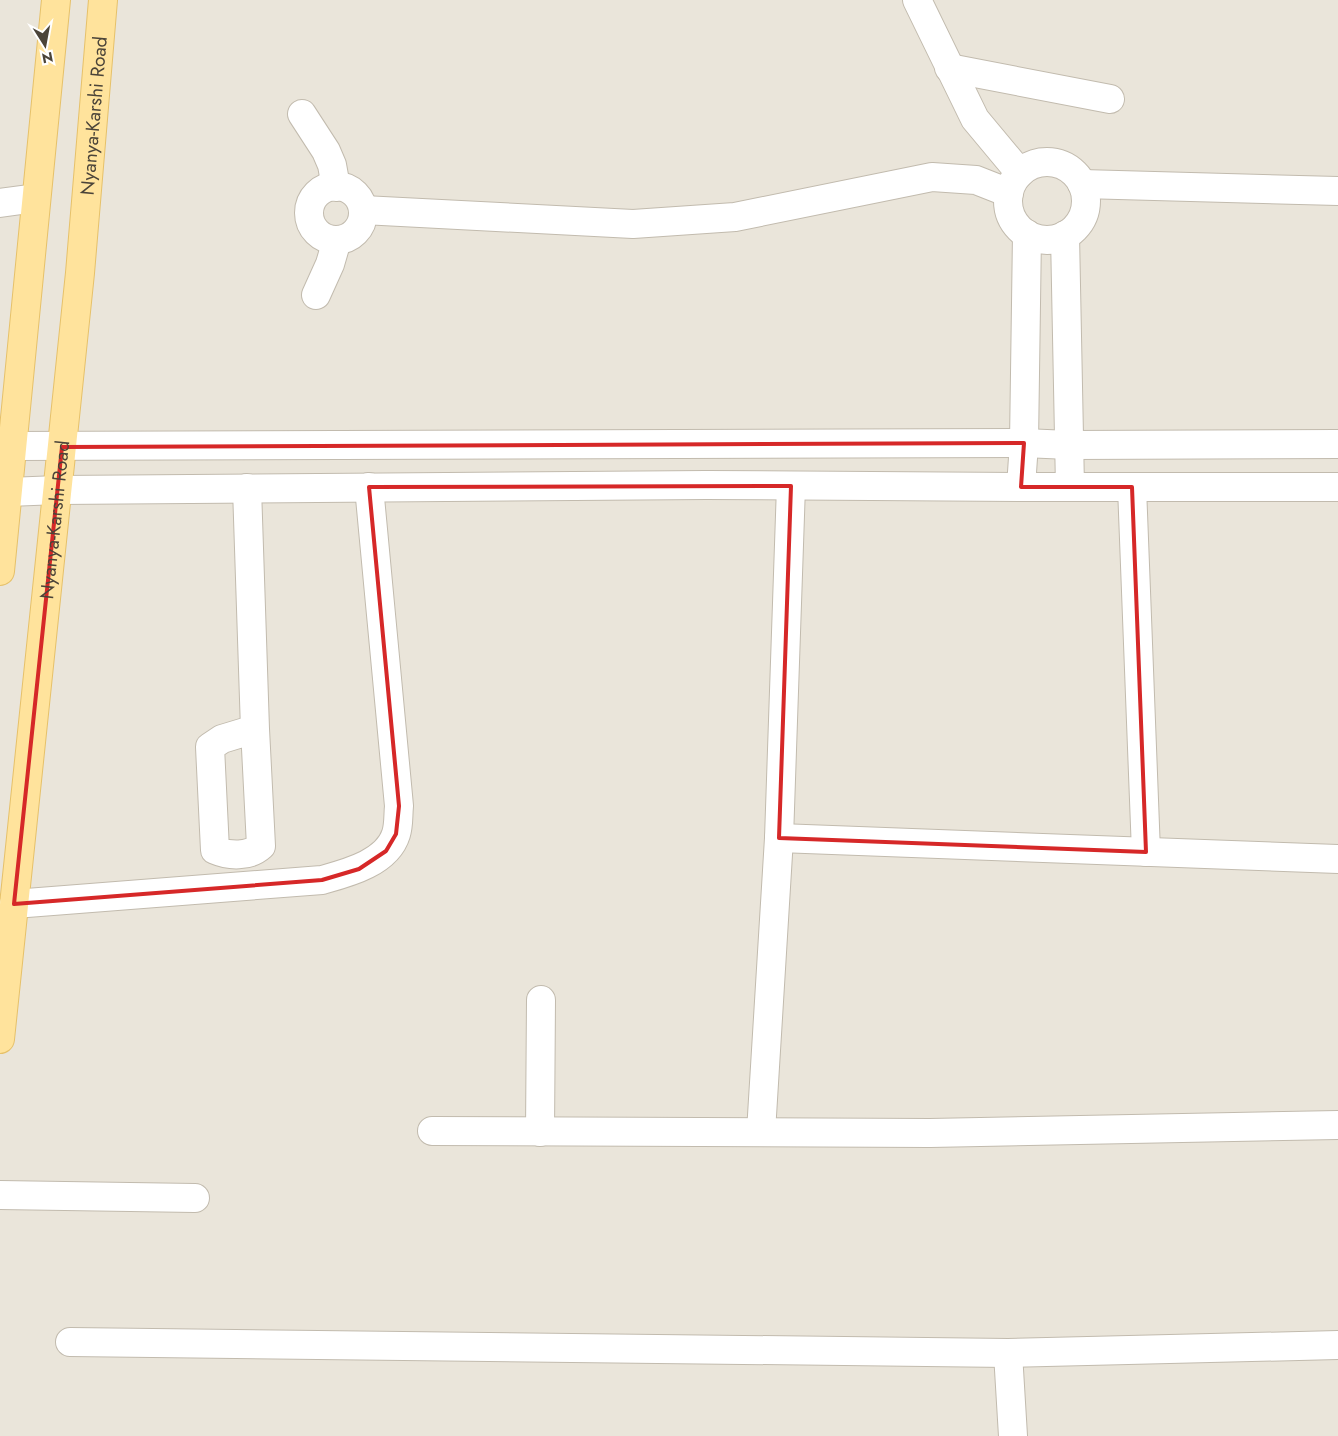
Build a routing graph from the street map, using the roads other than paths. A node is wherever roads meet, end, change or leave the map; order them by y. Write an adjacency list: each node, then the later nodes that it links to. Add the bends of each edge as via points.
1 (56, 0): 11 (main road)
2 (103, 0): 22 (main road, Nyanya-Karshi Road)
3 (917, 0): 4 (street)
4 (949, 68): 5 (street); 7 (street)
5 (1110, 99)
6 (302, 114): 9 (street, via 326,151)
7 (1014, 183): 8 (street, via 1030,166 1042,162 1065,167); 13 (street, via 932,177 735,217 633,224); 14 (street, via 1008,205 1011,217)
8 (1082, 184): 10 (street); 15 (street, via 1085,207 1074,228)
9 (336, 186): 13 (street, via 355,194); 16 (street, via 321,190 310,204 308,213 309,221 320,236)
10 (1338, 191)
11 (36, 198): 12 (street); 21 (main road)
12 (0, 204)
13 (363, 210): 16 (street, via 363,219 354,234)
14 (1027, 234): 15 (street, via 1048,240); 18 (street)
15 (1065, 235): 20 (street)
16 (337, 240): 17 (street)
17 (316, 296)
18 (1024, 443): 20 (street); 22 (street); 29 (street)
19 (1338, 444): 20 (street)
20 (1069, 445): 24 (street)
21 (11, 446): 22 (street); 31 (main road)
22 (62, 447): 30 (main road, Nyanya-Karshi Road)
23 (791, 486): 28 (street); 29 (street); 35 (street)
24 (1070, 487): 25 (street); 29 (street)
25 (1132, 487): 26 (street); 36 (street)
26 (1338, 487)
27 (247, 488): 28 (street); 30 (street); 34 (street)
28 (369, 488): 38 (street, via 399,806 396,834 386,850 358,869 322,880)
29 (1021, 488)
30 (58, 490): 31 (street); 38 (main road, Nyanya-Karshi Road)
31 (8, 492): 32 (main road)
32 (2, 538): 33 (main road)
33 (0, 571)
34 (254, 729)
35 (780, 838): 36 (street); 44 (street)
36 (1146, 852): 37 (street)
37 (1338, 859)
38 (14, 904): 40 (main road, Nyanya-Karshi Road)
39 (541, 1000): 43 (street)
40 (0, 1039)
41 (1338, 1125): 44 (street)
42 (432, 1131): 43 (street)
43 (540, 1132): 44 (street)
44 (761, 1132)
45 (0, 1195): 46 (street)
46 (195, 1198)
47 (70, 1342): 49 (street)
48 (1338, 1345): 49 (street)
49 (1008, 1353): 50 (street)
50 (1013, 1436)

